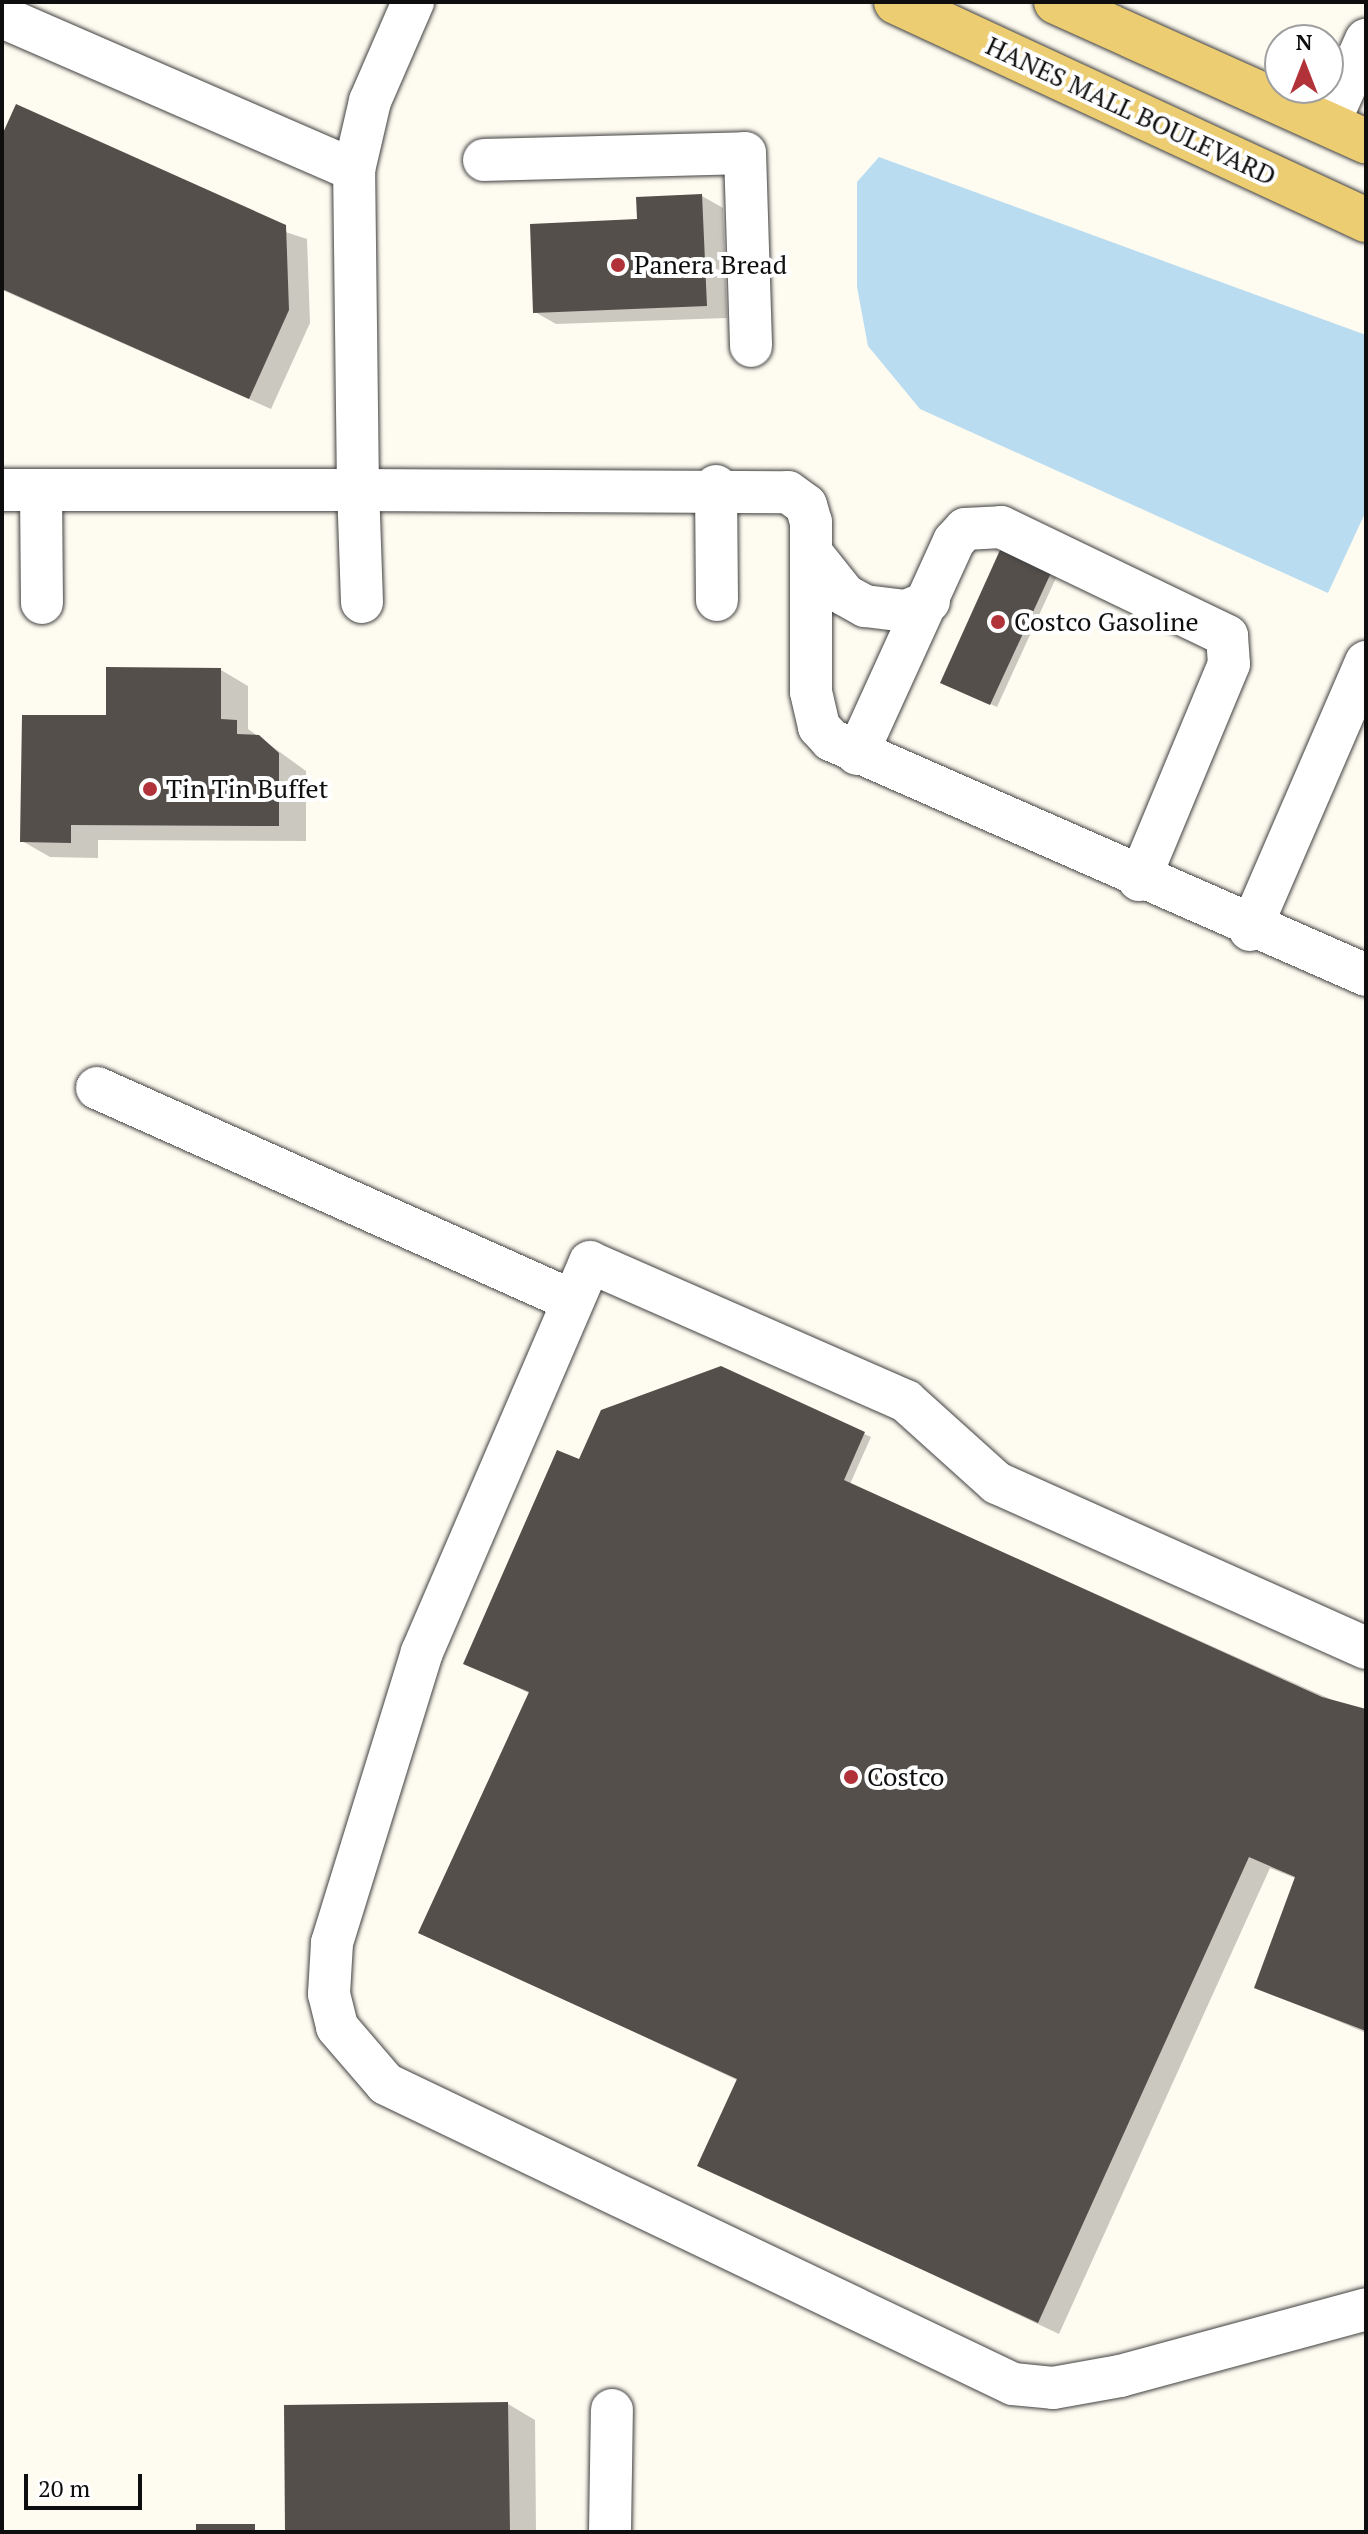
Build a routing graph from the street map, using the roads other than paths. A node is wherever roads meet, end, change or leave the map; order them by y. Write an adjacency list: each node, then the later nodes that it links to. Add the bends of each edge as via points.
1 (413, 2): 8 (lane, via 370,101)
2 (896, 2): 9 (main road, HANES MALL BOULEVARD)
3 (1056, 2): 6 (main road)
4 (2, 17): 8 (lane)
5 (1366, 40): 6 (lane)
6 (1347, 132)
7 (484, 160): 10 (lane, via 745,153)
8 (354, 170): 13 (lane)
9 (1366, 220)
10 (751, 346)
11 (716, 486): 13 (lane); 14 (lane, via 788,492 806,505); 15 (lane)
12 (22, 490): 13 (lane); 18 (lane)
13 (358, 490): 17 (lane)
14 (813, 555): 16 (lane, via 845,595 865,606 906,611); 20 (lane, via 813,710 831,740)
15 (717, 600)
16 (929, 601): 20 (lane); 21 (lane, via 959,535 993,526 1227,636 1229,664)
17 (362, 602)
18 (42, 603)
19 (1366, 662): 22 (lane)
20 (857, 754): 21 (lane)
21 (1139, 880): 22 (lane)
22 (1250, 930): 23 (lane)
23 (1366, 975)
24 (97, 1088): 25 (lane)
25 (573, 1301): 26 (lane, via 590,1262 692,1306 906,1401 997,1483); 27 (lane, via 422,1652 332,1943 329,1994 337,2027 358,2059 386,2084 1013,2384 1053,2388 1120,2376)
26 (1366, 1648)
27 (1366, 2309)
28 (612, 2410): 29 (lane)
29 (610, 2532)

